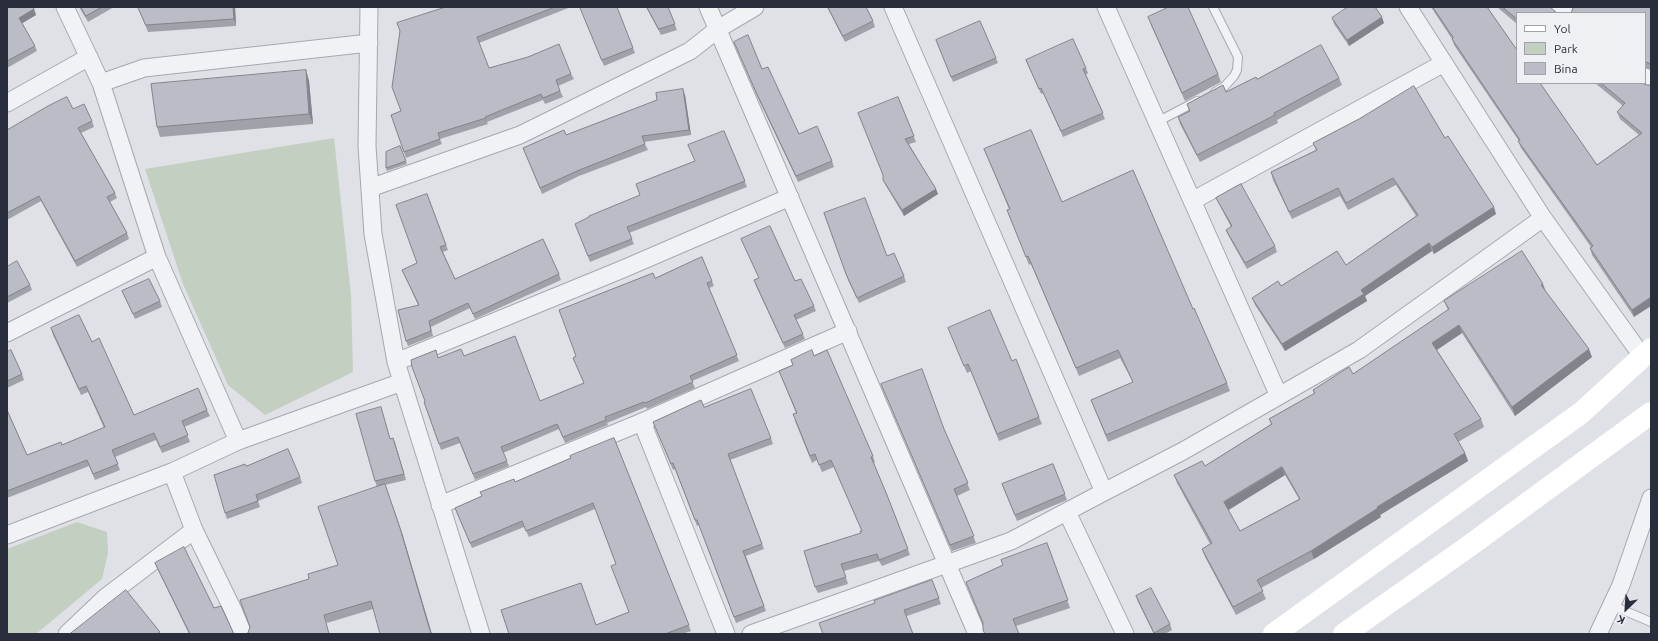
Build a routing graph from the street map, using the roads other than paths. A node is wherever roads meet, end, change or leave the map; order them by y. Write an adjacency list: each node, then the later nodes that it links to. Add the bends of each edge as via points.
1 (66, 7): 11 (street)
2 (369, 7): 10 (street)
3 (708, 7): 9 (street)
4 (755, 7): 9 (street)
5 (893, 7): 31 (street)
6 (1106, 7): 15 (street)
7 (1214, 7): 15 (lane, via 1238,56 1234,76 1224,87)
8 (1408, 7): 12 (street)
9 (718, 29): 16 (street, via 690,51 520,135); 17 (street)
10 (368, 43): 13 (street, via 144,68); 16 (street, via 367,146)
11 (89, 57): 13 (street); 14 (street)
12 (1444, 63): 18 (street); 19 (street)
13 (101, 83): 20 (street)
14 (7, 103)
15 (1157, 122): 18 (street)
16 (370, 188): 24 (street, via 373,234)
17 (790, 197): 21 (street); 24 (street)
18 (1192, 201): 26 (street)
19 (1542, 218): 23 (street); 26 (street, via 1359,350)
20 (157, 257): 22 (street); 29 (street)
21 (848, 331): 28 (street); 37 (street)
22 (7, 333)
23 (1647, 352): 47 (main road, via 1581,413)
24 (396, 362): 25 (street)
25 (402, 382): 29 (street); 33 (street)
26 (1279, 396): 31 (street, via 1183,451)
27 (1651, 413): 48 (main road)
28 (642, 422): 33 (street); 43 (street)
29 (238, 441): 30 (street)
30 (172, 472): 35 (street); 36 (street)
31 (1104, 492): 34 (street)
32 (1651, 498): 38 (street, via 1621,585)
33 (440, 505): 42 (street)
34 (1067, 512): 37 (street, via 1011,541); 46 (street)
35 (194, 530): 40 (street, via 106,597); 41 (street)
36 (7, 535)
37 (947, 565): 44 (street); 45 (street)
38 (1611, 605): 39 (lane); 49 (street)
39 (1651, 622)
40 (67, 634)
41 (243, 634)
42 (481, 634)
43 (726, 634)
44 (751, 634)
45 (977, 634)
46 (1125, 634)
47 (1274, 634)
48 (1344, 634)
49 (1598, 634)

